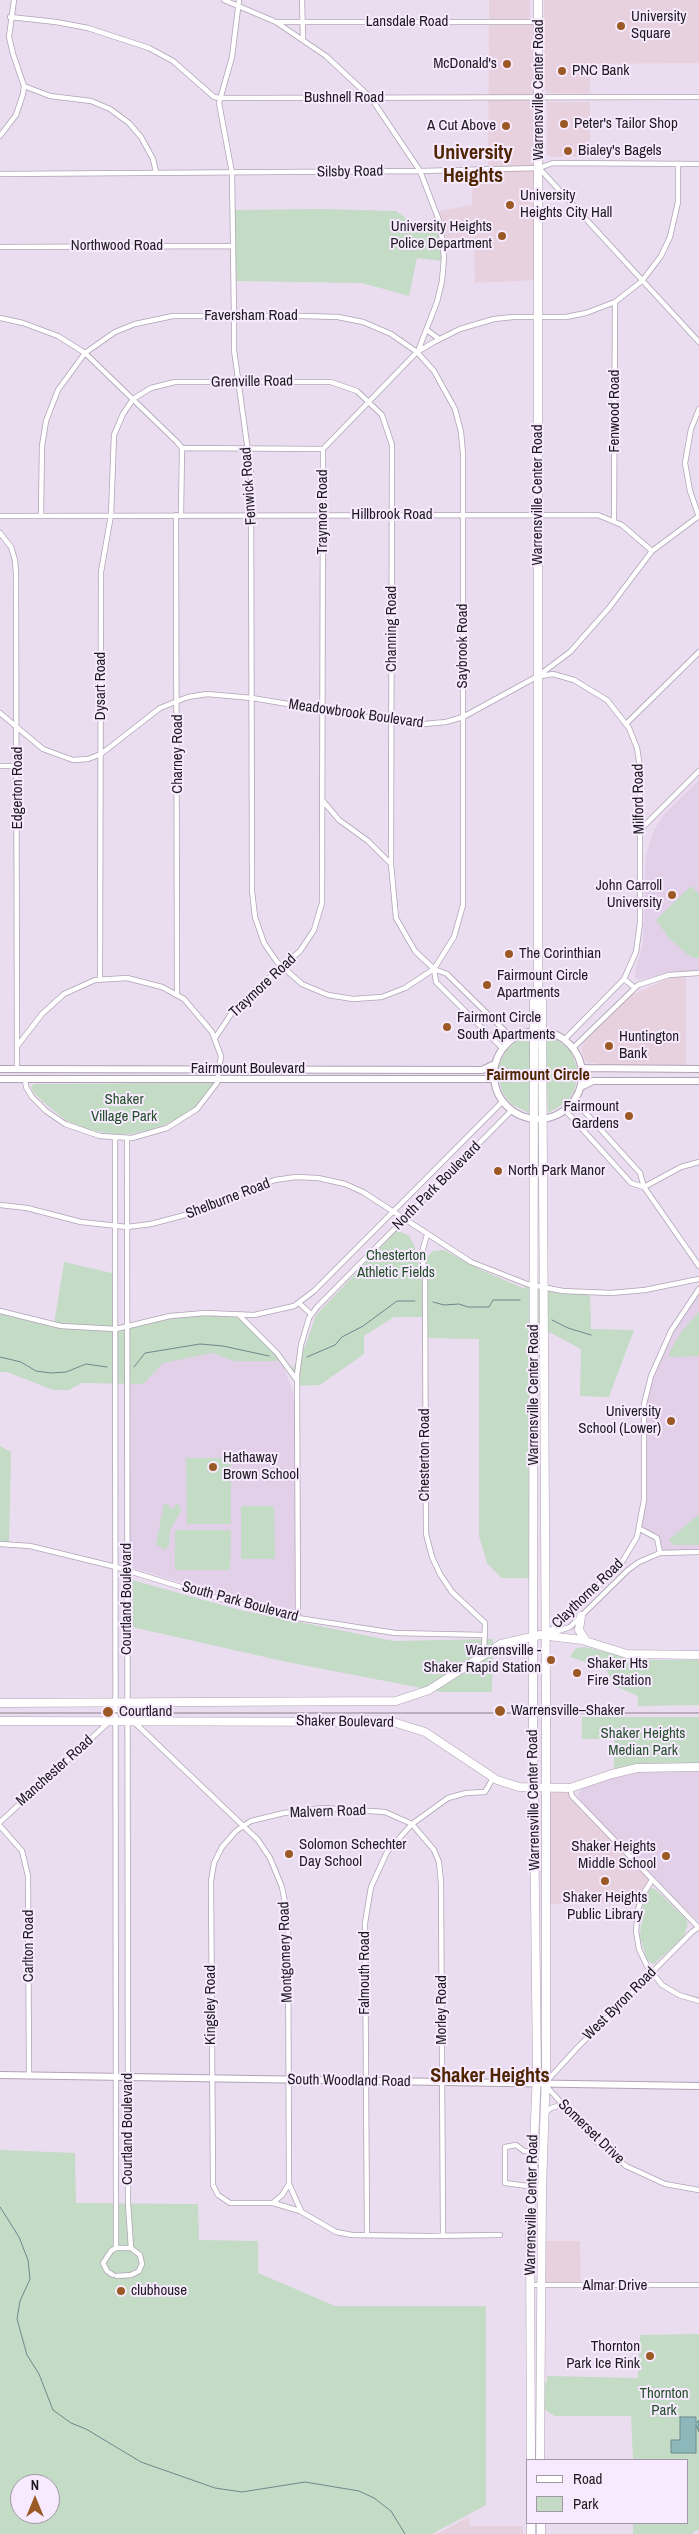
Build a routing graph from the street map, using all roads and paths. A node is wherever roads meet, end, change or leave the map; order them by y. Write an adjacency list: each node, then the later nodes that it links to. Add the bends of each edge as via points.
1 (14, 0): 6 (street)
2 (224, 0): 5 (street)
3 (302, 0): 8 (street)
4 (538, 0): 9 (main road, Warrensville Center Road)
5 (239, 3): 7 (street); 14 (street, Fenwick Road, via 232,57)
6 (10, 17): 11 (street, via 11,46); 14 (street, via 88,28 148,48 173,61 214,97)
7 (275, 22): 8 (street, Lansdale Road); 10 (street)
8 (302, 22): 9 (street, Lansdale Road); 10 (street)
9 (538, 22): 12 (main road, Warrensville Center Road)
10 (303, 39): 15 (street)
11 (24, 86): 16 (street, via 16,115); 21 (street, via 50,96 91,101 110,109 141,137)
12 (539, 97): 13 (street, Bushnell Road); 15 (street, Bushnell Road); 19 (main road, Warrensville Center Road)
13 (699, 97)
14 (220, 98): 15 (street, Bushnell Road); 22 (street, Fenwick Road, via 219,111)
15 (372, 98): 20 (street)
16 (0, 136)
17 (678, 164): 18 (street, Silsby Road); 19 (street, Silsby Road, via 553,162); 26 (street, Traymore Road, via 678,202 670,237 661,256)
18 (699, 164)
19 (539, 168): 20 (street, Silsby Road); 26 (street); 29 (main road, Warrensville Center Road)
20 (420, 171): 22 (street, Silsby Road); 31 (street, via 437,210 444,246 442,281)
21 (156, 172): 22 (street, Silsby Road); 23 (street, Silsby Road)
22 (232, 173): 24 (street, Fenwick Road)
23 (0, 174)
24 (233, 246): 25 (street, Northwood Road); 28 (street, Fenwick Road)
25 (0, 247)
26 (642, 281): 27 (street, Traymore Road); 33 (street)
27 (615, 302): 29 (street, Traymore Road, via 566,317); 53 (street, Fenwood Road)
28 (234, 316): 34 (street, Faversham Road, via 330,316 357,320 384,330); 35 (street, Faversham Road, via 173,316 146,321 115,332); 36 (street, Fenwick Road)
29 (540, 317): 32 (street, Traymore Road, via 509,317 479,323); 50 (main road, Warrensville Center Road)
30 (0, 318): 35 (street, via 40,329)
31 (427, 330): 32 (street); 34 (street)
32 (439, 339): 34 (street, Traymore Road)
33 (699, 342)
34 (417, 352): 38 (street, Traymore Road); 49 (street, Saybrook Road, via 445,388 462,432)
35 (85, 353): 37 (street); 44 (street, Faversham Road, via 58,390 46,421 42,446)
36 (237, 382): 37 (street, Grenville Road, via 167,383); 38 (street, Grenville Road, via 331,382 357,391); 40 (street, Fenwick Road)
37 (133, 399): 41 (street); 45 (street, Dysart Road, via 114,435)
38 (369, 400): 42 (street, Traymore Road); 48 (street, Channing Road, via 390,433)
39 (699, 409): 52 (street, via 691,429 686,463 690,492)
40 (248, 447): 41 (street); 42 (street); 43 (street, Fenwick Road)
41 (182, 448): 46 (street, Charney Road)
42 (323, 449): 47 (street, Traymore Road)
43 (252, 514): 46 (street, Hillbrook Road); 47 (street, Hillbrook Road); 58 (street, Fenwick Road)
44 (41, 515): 45 (street, Hillbrook Road); 51 (street, Hillbrook Road)
45 (111, 515): 46 (street, Hillbrook Road); 66 (street, Dysart Road, via 101,572)
46 (179, 515): 59 (street, Charney Road)
47 (322, 515): 48 (street, Hillbrook Road); 60 (street, Traymore Road)
48 (392, 515): 49 (street, Hillbrook Road); 63 (street, Channing Road)
49 (463, 515): 50 (street, Hillbrook Road); 62 (street, Saybrook Road)
50 (538, 515): 53 (street, Hillbrook Road, via 602,515); 57 (main road, Warrensville Center Road)
51 (0, 516)
52 (699, 516): 55 (street, Meadowbrook Boulevard)
53 (614, 520): 55 (street, Hillbrook Road)
54 (0, 533): 65 (street, Edgerton Road, via 11,547 15,560)
55 (652, 551): 57 (street, Meadowbrook Boulevard, via 579,643)
56 (699, 652): 64 (street)
57 (538, 676): 62 (street, Meadowbrook Boulevard); 64 (street, Milford Road, via 562,676 589,687 607,700); 80 (main road, Warrensville Center Road, via 538,990 542,1001)
58 (252, 698): 59 (street, Meadowbrook Boulevard, via 207,694); 60 (street, Meadowbrook Boulevard); 73 (street, Fenwick Road, via 253,910 264,943)
59 (178, 701): 66 (street, Meadowbrook Boulevard, via 149,715); 79 (street, Charney Road)
60 (323, 710): 63 (street, Meadowbrook Boulevard); 70 (street, Traymore Road)
61 (0, 713): 65 (street, Meadowbrook Boulevard)
62 (463, 717): 63 (street, Meadowbrook Boulevard, via 429,725); 74 (street, Saybrook Road, via 463,905 454,937)
63 (392, 722): 72 (street, Channing Road)
64 (626, 724): 71 (street, Milford Road, via 639,761)
65 (18, 726): 66 (street, Meadowbrook Boulevard, via 43,749 58,756 80,760); 68 (street, Edgerton Road)
66 (101, 754): 76 (street, Dysart Road)
67 (0, 766): 68 (street)
68 (18, 766): 84 (street, Edgerton Road)
69 (699, 771): 71 (street)
70 (323, 801): 72 (street, via 338,820 368,841); 73 (street, Traymore Road, via 321,909 306,943)
71 (640, 830): 77 (street, Milford Road, via 640,935)
72 (391, 864): 74 (street, Channing Road, via 396,918 415,951)
73 (283, 967): 74 (street, Fenwick Road, via 298,981 317,991 360,999 401,990); 81 (street, Traymore Road, via 235,1008)
74 (434, 969): 82 (street, via 447,974); 85 (street, via 436,982)
75 (699, 973): 78 (street, via 669,975)
76 (100, 979): 79 (street, via 138,979); 84 (street, via 74,988 55,1001)
77 (624, 979): 78 (street); 83 (street, Milford Road)
78 (635, 988): 86 (street)
79 (177, 993): 81 (street, via 193,1008)
80 (538, 1030): 82 (main road); 83 (main road); 103 (main road, Warrensville Center Road); 104 (main road, Warrensville Center Road)
81 (215, 1038): 91 (street, via 221,1056)
82 (512, 1038): 85 (main road)
83 (565, 1039): 86 (main road)
84 (17, 1046): 90 (street, Edgerton Road)
85 (502, 1048): 87 (main road)
86 (573, 1048): 88 (main road)
87 (495, 1064): 91 (main road, Fairmount Boulevard, via 482,1070); 96 (main road)
88 (582, 1068): 92 (main road); 98 (main road)
89 (0, 1069): 90 (main road, Fairmount Boulevard)
90 (17, 1069): 91 (main road, Fairmount Boulevard)
91 (220, 1069): 95 (street)
92 (699, 1069)
93 (0, 1079): 94 (main road, Fairmount Boulevard)
94 (25, 1079): 95 (main road, Fairmount Boulevard); 105 (street, via 30,1095 60,1121 84,1132)
95 (219, 1079): 96 (main road, Fairmount Boulevard); 106 (street, via 202,1104 182,1120 154,1133)
96 (494, 1079): 100 (main road)
97 (699, 1081): 98 (main road, via 592,1081)
98 (581, 1087): 99 (main road)
99 (574, 1100): 102 (main road); 108 (street, via 640,1173)
100 (503, 1101): 101 (main road); 110 (street, North Park Boulevard)
101 (512, 1110): 103 (main road); 111 (street, North Park Boulevard)
102 (565, 1110): 104 (main road); 108 (street, via 631,1183)
103 (533, 1119): 104 (main road); 117 (main road, Warrensville Center Road)
104 (543, 1119): 118 (main road, Warrensville Center Road)
105 (115, 1138): 106 (street); 112 (street, Courtland Boulevard)
106 (127, 1138): 113 (street, Courtland Boulevard)
107 (699, 1162): 108 (street)
108 (644, 1187): 115 (street)
109 (0, 1205): 112 (street, Shelburne Road)
110 (393, 1211): 111 (street, Shelburne Road); 113 (street, Shelburne Road, via 345,1184 296,1177 263,1184 189,1214); 120 (street, North Park Boulevard)
111 (404, 1219): 114 (street, Shelburne Road); 122 (street, North Park Boulevard)
112 (116, 1227): 113 (street, Shelburne Road); 125 (street, Courtland Boulevard)
113 (127, 1227): 124 (street, Courtland Boulevard)
114 (427, 1234): 117 (street, Shelburne Road, via 485,1269); 137 (street, Chesterton Road, via 422,1252 425,1279 426,1534 440,1574 452,1592 485,1623)
115 (699, 1266)
116 (699, 1279): 118 (street, Shelburne Road, via 622,1293)
117 (534, 1285): 118 (street, Shelburne Road); 138 (main road, Warrensville Center Road)
118 (543, 1287): 139 (main road, Warrensville Center Road)
119 (699, 1289): 129 (street, Claythorne Road, via 670,1331 650,1376 644,1404 644,1500)
120 (299, 1303): 122 (street); 123 (street, North Park Boulevard, via 267,1313)
121 (0, 1312): 125 (street, North Park Boulevard, via 61,1326)
122 (311, 1314): 126 (street, via 301,1346)
123 (239, 1315): 124 (street, North Park Boulevard, via 170,1316); 126 (street, via 277,1353)
124 (127, 1327): 125 (street, North Park Boulevard); 128 (street, Courtland Boulevard)
125 (116, 1329): 127 (street, Courtland Boulevard)
126 (297, 1380): 136 (street)
127 (116, 1459): 128 (street); 133 (street, Courtland Boulevard)
128 (127, 1459): 134 (street, Courtland Boulevard)
129 (640, 1529): 132 (street, via 657,1538); 139 (street, Claythorne Road, via 622,1562)
130 (0, 1544): 133 (street, South Park Boulevard, via 30,1546)
131 (699, 1552): 132 (street)
132 (660, 1554): 135 (street, Claythorne Road, via 634,1565)
133 (116, 1567): 134 (street, South Park Boulevard); 144 (street, Courtland Boulevard)
134 (127, 1570): 136 (street, South Park Boulevard, via 210,1596); 145 (street, Courtland Boulevard)
135 (581, 1616): 139 (street, Claythorne Road, via 566,1630); 140 (main road, via 579,1630)
136 (298, 1618): 137 (street, South Park Boulevard, via 395,1633)
137 (485, 1635): 141 (street, Chesterton Road)
138 (535, 1635): 139 (main road, Shaker Boulevard); 141 (main road, Shaker Boulevard, via 501,1644); 153 (main road, Warrensville Center Road, bridge)
139 (545, 1635): 140 (main road, Shaker Boulevard); 154 (main road, Warrensville Center Road, bridge)
140 (586, 1641): 142 (main road, Shaker Boulevard, via 633,1655)
141 (484, 1654): 145 (main road, Shaker Boulevard, via 429,1690 396,1701)
142 (699, 1655)
143 (0, 1703): 144 (main road, Shaker Boulevard)
144 (116, 1703): 145 (main road, Shaker Boulevard); 147 (street, Courtland Boulevard)
145 (127, 1703): 148 (street, Courtland Boulevard)
146 (0, 1721): 147 (main road, Shaker Boulevard)
147 (113, 1721): 148 (main road, Shaker Boulevard); 150 (street, Courtland Boulevard); 156 (street, Manchester Road)
148 (130, 1721): 149 (street, Courtland Boulevard); 152 (main road, Shaker Boulevard, via 399,1722 430,1734); 159 (street, Montgomery Road)
149 (127, 1749): 150 (street); 162 (street, Courtland Boulevard)
150 (116, 1750): 161 (street, Courtland Boulevard)
151 (699, 1767): 155 (main road, Shaker Boulevard, via 637,1768)
152 (493, 1778): 153 (main road, Shaker Boulevard, via 507,1785); 157 (street, Falmouth Road, via 485,1792 448,1798)
153 (535, 1788): 154 (main road, Shaker Boulevard); 176 (main road, Warrensville Center Road)
154 (546, 1788): 155 (main road, Shaker Boulevard); 176 (main road, Warrensville Center Road)
155 (570, 1788): 160 (street, via 572,1796)
156 (0, 1822)
157 (412, 1824): 159 (street, Malvern Road, via 385,1812 332,1808 276,1814); 174 (street, Falmouth Road, via 383,1859 366,1909); 175 (street, Morley Road, via 434,1850 441,1876)
158 (0, 1826): 169 (street, Carlton Road, via 22,1851 28,1876)
159 (243, 1826): 172 (street, Kingsley Road, via 222,1846 212,1873); 173 (street, Montgomery Road, via 266,1850 287,1904)
160 (652, 1880): 163 (street); 164 (street, via 642,1896 636,1924 639,1949)
161 (117, 1920): 162 (street); 166 (street, Courtland Boulevard)
162 (128, 1920): 167 (street, Courtland Boulevard)
163 (699, 1927): 164 (street, West Byron Road)
164 (652, 1973): 165 (street, via 673,1992); 176 (street, West Byron Road)
165 (699, 2001)
166 (117, 2060): 167 (street, Courtland Boulevard); 170 (street, Courtland Boulevard)
167 (128, 2060): 171 (street, Courtland Boulevard)
168 (0, 2075): 169 (main road, South Woodland Road)
169 (29, 2075): 170 (main road, South Woodland Road)
170 (117, 2077): 171 (main road, South Woodland Road); 185 (street, Courtland Boulevard)
171 (128, 2077): 172 (main road, South Woodland Road); 186 (street, Courtland Boulevard)
172 (212, 2079): 173 (main road, South Woodland Road); 187 (street, Kingsley Road, via 213,2185 218,2195 230,2203)
173 (288, 2080): 174 (main road, South Woodland Road); 181 (street, Montgomery Road)
174 (365, 2081): 175 (main road, South Woodland Road); 189 (street, Falmouth Road)
175 (442, 2083): 176 (main road, South Woodland Road); 190 (street, Morley Road)
176 (541, 2084): 177 (main road, South Woodland Road); 178 (street, Somerset Drive); 179 (main road, Warrensville Center Road); 180 (main road, Warrensville Center Road)
177 (699, 2086)
178 (561, 2106): 179 (street); 184 (street, Somerset Drive, via 626,2166 665,2184)
179 (544, 2114): 183 (main road, Warrensville Center Road)
180 (533, 2152): 182 (main road, Warrensville Center Road); 182 (street, via 524,2151 516,2145 505,2147 505,2183)
181 (289, 2184): 187 (street); 188 (street, Montgomery Road)
182 (531, 2187): 183 (street); 194 (main road, Warrensville Center Road)
183 (542, 2188): 196 (main road, Warrensville Center Road)
184 (699, 2190)
185 (117, 2199): 186 (street, Courtland Boulevard); 192 (street, Courtland Boulevard)
186 (128, 2199): 193 (street, Courtland Boulevard)
187 (274, 2203): 188 (street)
188 (301, 2211): 189 (street, via 336,2232)
189 (367, 2235): 190 (street)
190 (443, 2235): 191 (street)
191 (500, 2235)
192 (116, 2248): 193 (street); 193 (street, Courtland Boulevard, via 107,2254 103,2263 115,2276 131,2275 141,2267 140,2255)
193 (131, 2248)
194 (530, 2285): 196 (street, Almar Drive); 197 (main road, Warrensville Center Road)
195 (699, 2285): 196 (street, Almar Drive)
196 (541, 2286): 198 (main road, Warrensville Center Road)
197 (531, 2459)
198 (540, 2459)

